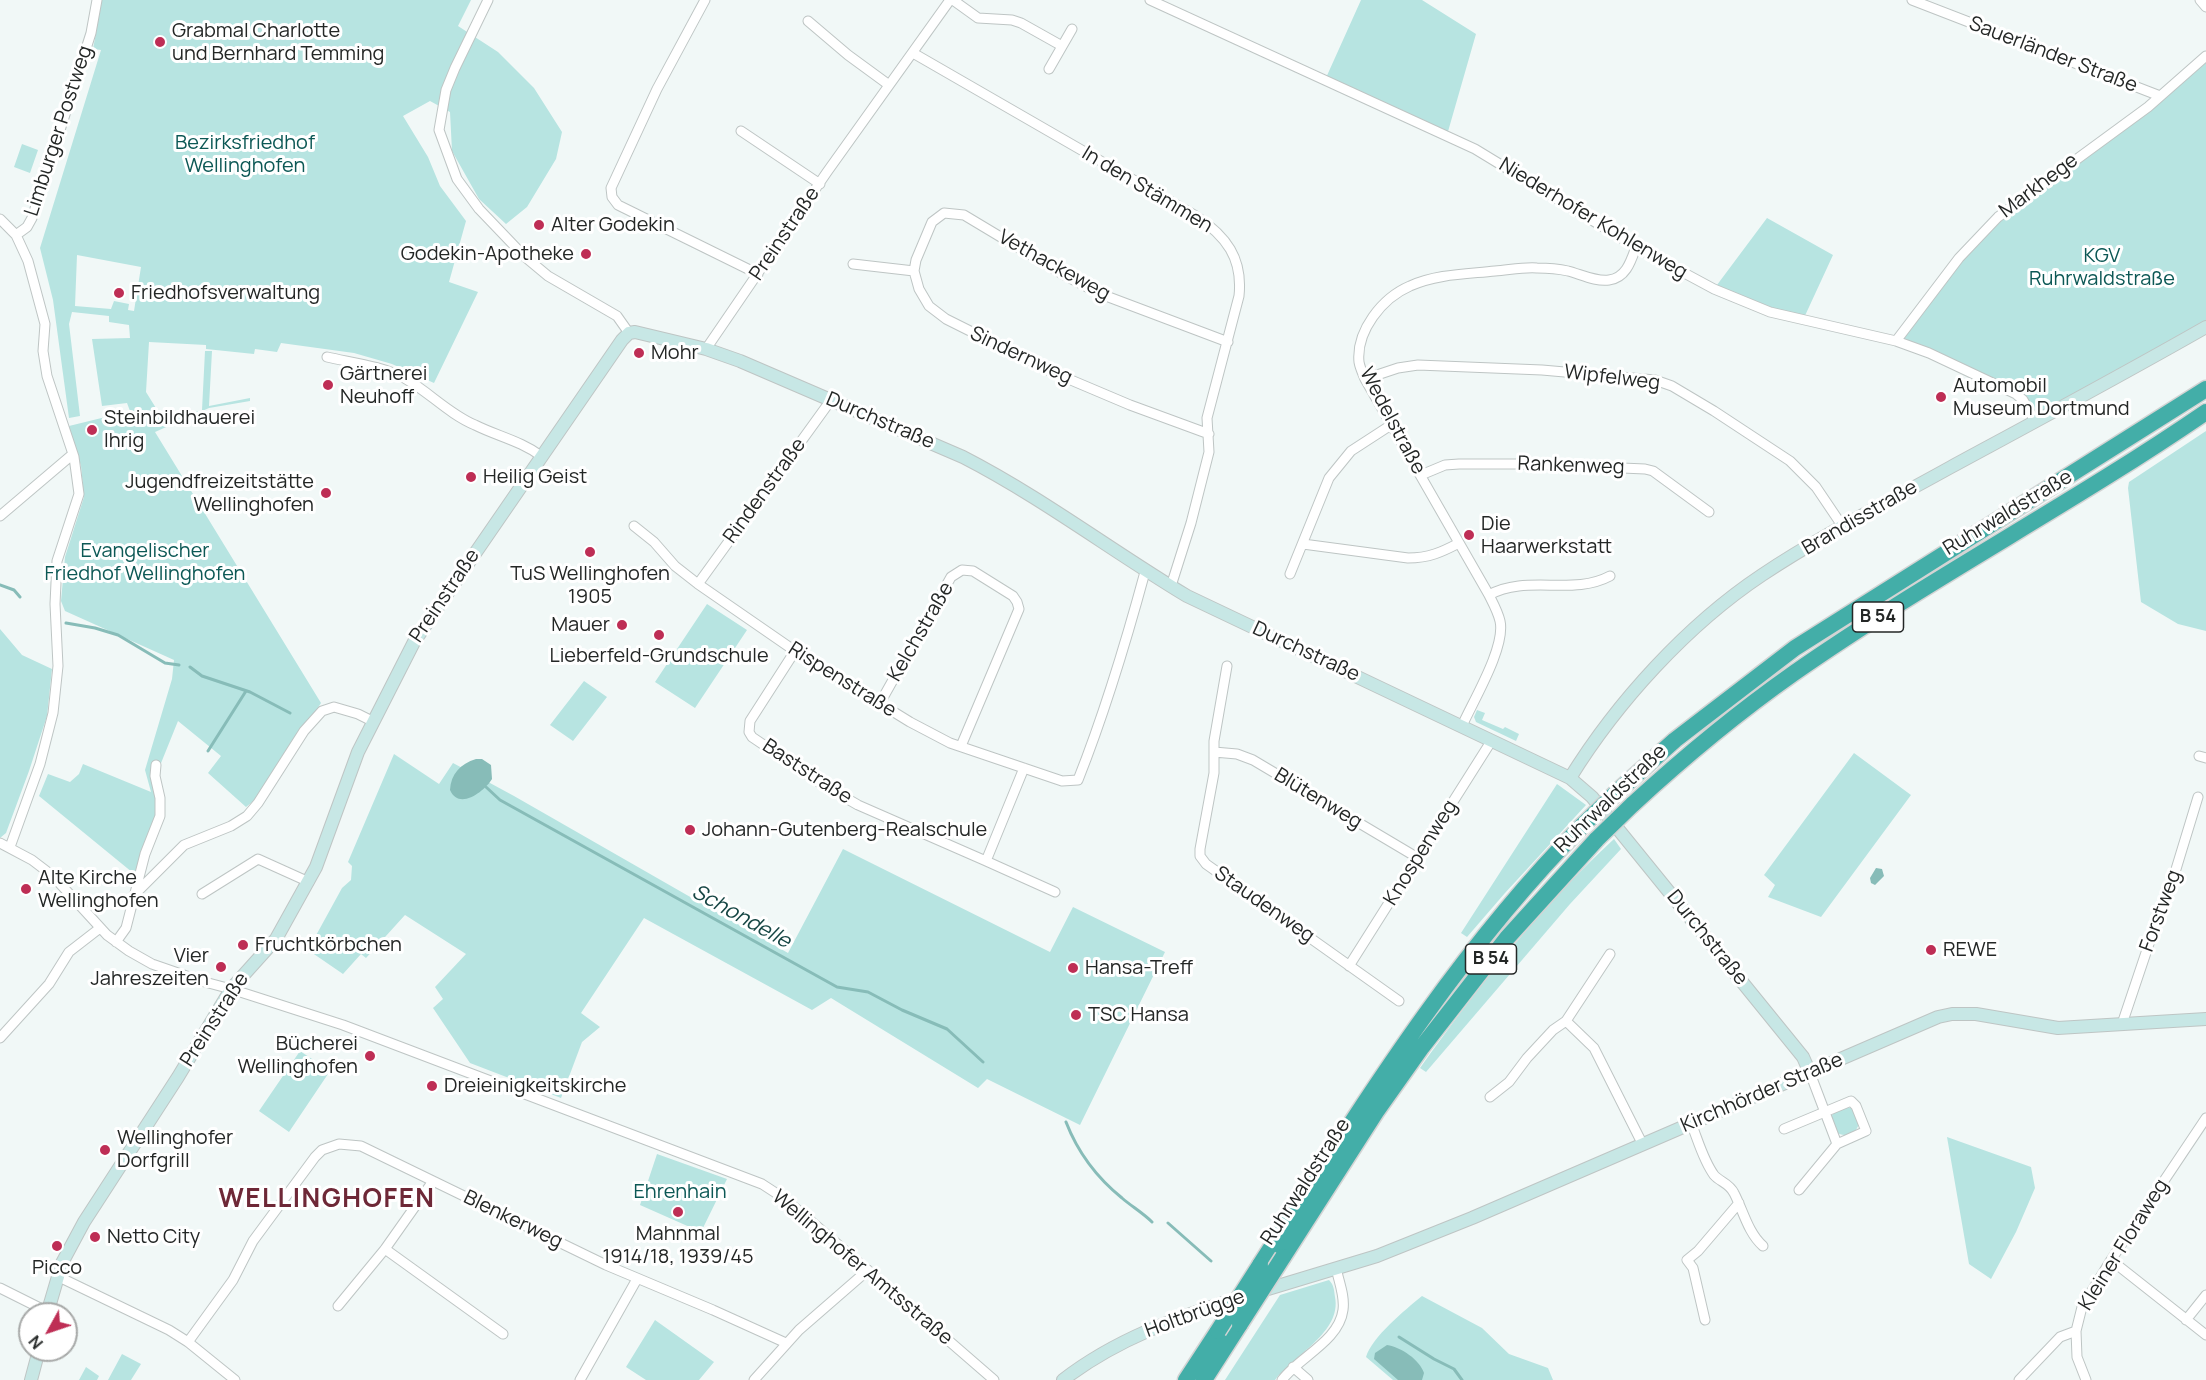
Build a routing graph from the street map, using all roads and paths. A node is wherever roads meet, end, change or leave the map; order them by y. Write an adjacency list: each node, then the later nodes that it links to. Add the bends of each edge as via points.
1 (97, 0): 20 (street, Limburger Postweg, via 91,33 32,218)
2 (488, 0): 26 (street, via 446,90 440,130 457,179 479,209 524,256 548,276 617,316)
3 (705, 0): 24 (street, via 633,140 611,188 612,197 618,205)
4 (952, 0): 11 (street, via 978,18 1012,20); 12 (street, Preinstraße)
5 (1150, 0): 21 (street, Niederhofer Kohlenweg, via 1475,149)
6 (1912, 0): 16 (street, Sauerländer Straße)
7 (2200, 0): 8 (street)
8 (2206, 7)
9 (808, 21): 15 (street)
10 (1072, 29): 11 (street)
11 (1062, 46): 14 (street)
12 (913, 52): 15 (street, Preinstraße); 28 (street, In den Stämmen, via 1224,238 1241,281)
13 (2206, 56): 16 (street, Markhege)
14 (1049, 69)
15 (889, 85): 18 (street, Preinstraße)
16 (2160, 96): 27 (street, Markhege, via 1998,217 1959,258)
17 (741, 131): 18 (street)
18 (820, 184): 24 (street, Preinstraße)
19 (0, 219): 20 (street)
20 (16, 236): 38 (street, Limburger Postweg, via 28,261 45,324 43,351 47,376)
21 (1636, 247): 27 (street, Niederhofer Kohlenweg, via 1714,289 1770,312); 31 (street, Wedelstraße, via 1628,267 1610,280 1535,267 1441,276 1409,286 1374,315 1364,332 1359,364)
22 (853, 264): 23 (street)
23 (914, 271): 28 (street, Vethackeweg, via 932,222 944,213 964,215 1098,293); 37 (street, Sindernweg, via 929,306 946,319 1052,372)
24 (758, 274): 29 (street, Preinstraße)
25 (2206, 327): 35 (street, Brandisstraße)
26 (628, 333): 29 (street, via 643,333); 39 (street, Preinstraße)
27 (1896, 341): 35 (street, Niederhofer Kohlenweg, via 2016,394)
28 (1228, 342): 37 (street, In den Stämmen, via 1207,418)
29 (706, 349): 33 (street, Durchstraße)
30 (327, 357): 39 (street, via 391,371 449,411)
31 (1365, 379): 36 (street, Wedelstraße); 44 (street, Wipfelweg, via 1419,365 1552,370 1655,380 1714,411 1790,461 1816,487)
32 (2206, 389): 121 (highway, Ruhrwaldstraße / B 54, bridge, via 1795,648 1692,726 1583,825 1527,886 1438,995 1386,1068)
33 (831, 400): 47 (street, Durchstraße, via 998,475); 50 (street, Rindenstraße)
34 (2206, 412): 122 (highway, Ruhrwaldstraße / B 54, bridge, via 1794,674 1696,748 1632,805 1507,938 1422,1047)
35 (2035, 422): 44 (street, Brandisstraße)
36 (1391, 424): 40 (street, Wedelstraße); 46 (street, via 1339,464 1329,478)
37 (1209, 434): 51 (street, In den Stämmen, via 1209,452)
38 (73, 454): 42 (street); 66 (street, Limburger Postweg, via 79,494 57,561 58,666 53,713 40,764)
39 (541, 456): 56 (street, Preinstraße, via 428,619)
40 (1421, 475): 41 (street, Rankenweg, via 1459,464 1645,469); 45 (street, Wedelstraße)
41 (1709, 512)
42 (0, 516)
43 (634, 526): 50 (street, Rispenstraße)
44 (1843, 526): 63 (street, Brandisstraße, via 1761,575 1697,626 1641,682)
45 (1459, 543): 46 (street, via 1424,558); 52 (street, Wedelstraße)
46 (1303, 544): 48 (street)
47 (1146, 572): 51 (street, Durchstraße); 62 (street, Rispenstraße, via 1111,693 1078,780 1062,781)
48 (1290, 574)
49 (1610, 576): 52 (street, via 1584,584 1514,586)
50 (698, 584): 53 (street, Rispenstraße)
51 (1171, 586): 57 (street, Durchstraße)
52 (1489, 595): 57 (street, Wedelstraße, via 1501,622 1500,642)
53 (795, 651): 55 (street, Rispenstraße); 68 (street, Baststraße, via 750,721 752,737 858,805)
54 (1227, 666): 60 (street, Staudenweg)
55 (880, 703): 59 (street, Rispenstraße, via 922,729); 59 (street, Kelchstraße, via 951,577 962,570 973,571 1013,596 1019,609)
56 (372, 721): 69 (street, Preinstraße); 72 (street, via 334,707 322,711 304,731 247,816 184,845)
57 (1462, 726): 58 (street, Durchstraße)
58 (1492, 740): 63 (street, Durchstraße); 67 (street, Knospenweg)
59 (961, 746): 62 (street, Rispenstraße)
60 (1214, 752): 67 (street, Blütenweg, via 1253,760); 76 (street, Staudenweg, via 1200,856)
61 (156, 765): 72 (street, via 160,816 147,845)
62 (1024, 768): 68 (street)
63 (1570, 778): 83 (street, Durchstraße, via 1592,797 1803,1057)
64 (2198, 797): 81 (street, Forstweg)
65 (0, 843): 66 (street, Wellinghofer Amtsstraße)
66 (10, 848): 73 (street, Wellinghofer Amtsstraße, via 53,876)
67 (1418, 858): 76 (street, Knospenweg)
68 (986, 861): 70 (street, Baststraße)
69 (309, 882): 71 (street, via 258,859); 77 (street, Preinstraße, via 276,939)
70 (1055, 892)
71 (202, 894)
72 (134, 895): 74 (street, via 126,928)
73 (100, 928): 74 (street, Wellinghofer Amtsstraße); 82 (street, via 69,952 49,984)
74 (116, 942): 77 (street, Wellinghofer Amtsstraße, via 152,964)
75 (1610, 954): 80 (street)
76 (1349, 966): 78 (street, Staudenweg)
77 (231, 989): 98 (street, Wellinghofer Amtsstraße, via 343,1024 762,1184); 99 (street, Preinstraße, via 84,1222)
78 (1399, 1001)
79 (2206, 1019): 81 (street, Kirchhörder Straße)
80 (1566, 1021): 84 (street, via 1553,1030 1509,1082); 90 (street, via 1594,1048)
81 (2122, 1024): 83 (street, Kirchhörder Straße, via 2058,1028 1976,1014 1952,1014 1924,1022)
82 (0, 1038)
83 (1810, 1072): 85 (street); 87 (street, Kirchhörder Straße)
84 (1490, 1096)
85 (1824, 1112): 88 (street); 89 (street); 89 (street, via 1851,1101 1856,1106 1866,1131)
86 (2206, 1118): 96 (street, Kleiner Floraweg)
87 (1691, 1123): 90 (street, Kirchhörder Straße); 93 (street, via 1710,1168 1716,1178 1727,1183)
88 (1784, 1129)
89 (1837, 1144): 92 (street)
90 (1643, 1145): 97 (street, Kirchhörder Straße, via 1377,1256)
91 (433, 1181): 95 (street); 100 (street, Blenkerweg); 111 (street, Blenkerweg, via 361,1146 339,1144 322,1150 253,1241 233,1280)
92 (1799, 1190)
93 (1739, 1203): 94 (street, via 1755,1239); 106 (street, via 1687,1260 1693,1268)
94 (1763, 1246)
95 (385, 1249): 105 (street); 109 (street)
96 (2111, 1260): 107 (street); 108 (street, Kleiner Floraweg, via 2082,1307)
97 (1336, 1268): 114 (street, via 1343,1301 1340,1321 1326,1339); 120 (street, Holtbrügge, via 1156,1327 1100,1354)
98 (868, 1270): 112 (street); 119 (street, Wellinghofer Amtsstraße)
99 (57, 1276): 104 (street, Preinstraße); 111 (street)
100 (637, 1280): 112 (street, Blenkerweg); 117 (street)
101 (0, 1288): 103 (street)
102 (2206, 1294): 107 (street)
103 (26, 1302)
104 (50, 1302)
105 (338, 1306)
106 (1705, 1320)
107 (2186, 1320): 110 (street)
108 (2076, 1331): 125 (street, via 2060,1337); 126 (street, Kleiner Floraweg, via 2077,1357)
109 (503, 1334)
110 (2206, 1335)
111 (188, 1341): 116 (street)
112 (786, 1343): 118 (street)
113 (36, 1362): 115 (street)
114 (1293, 1367): 123 (street); 124 (street)
115 (31, 1380)
116 (235, 1380)
117 (580, 1380)
118 (754, 1380)
119 (994, 1380)
120 (1063, 1380)
121 (1186, 1380)
122 (1204, 1380)
123 (1282, 1380)
124 (1308, 1380)
125 (2019, 1380)
126 (2085, 1380)

